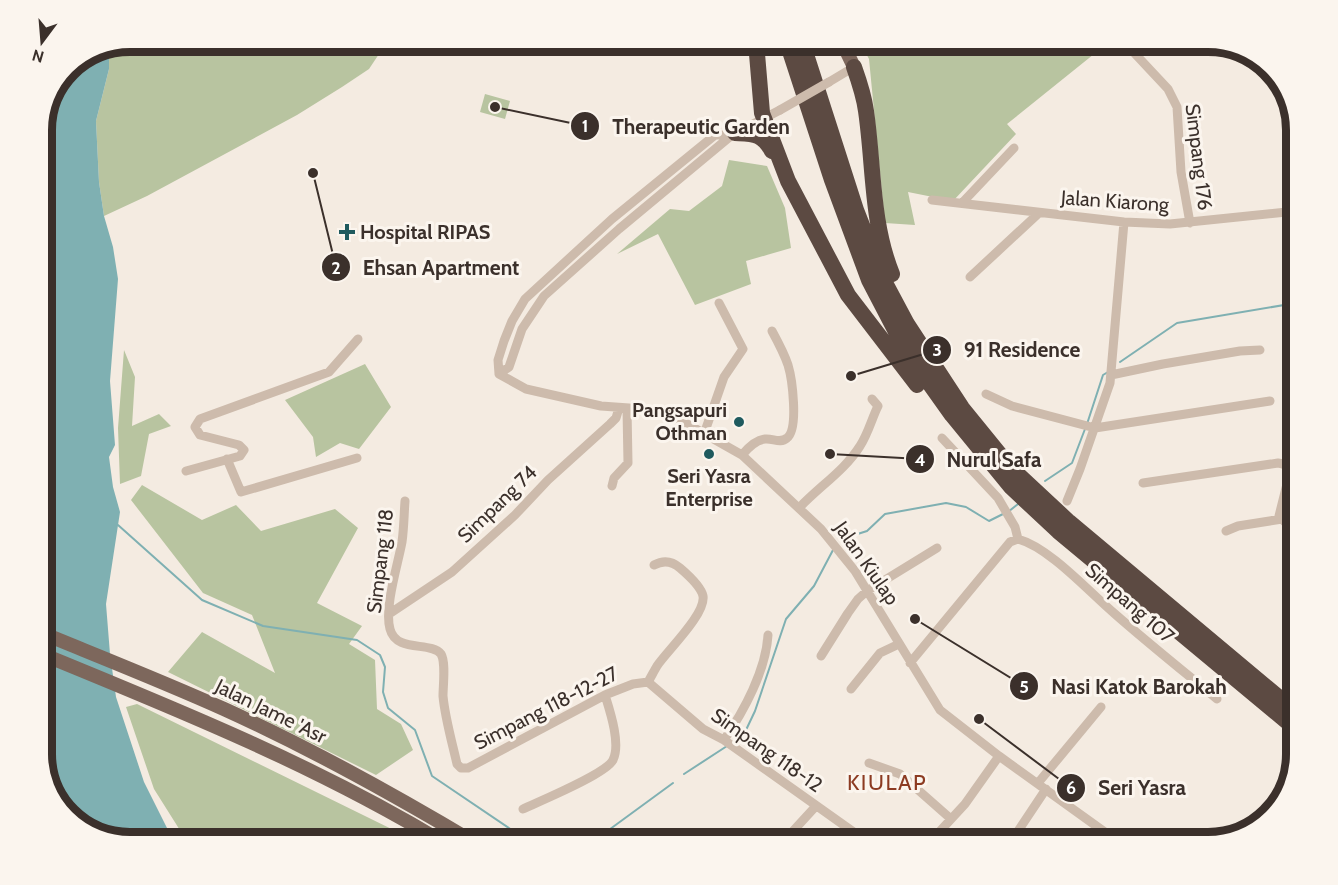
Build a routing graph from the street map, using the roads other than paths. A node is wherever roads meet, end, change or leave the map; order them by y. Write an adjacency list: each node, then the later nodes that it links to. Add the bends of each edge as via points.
1 (757, 52): 7 (highway)
2 (791, 52): 32 (highway, via 869,280 905,349)
3 (805, 52): 23 (highway, via 880,271)
4 (847, 52): 6 (main road)
5 (1133, 52): 16 (street, Simpang 176, via 1173,97 1177,107 1181,172)
6 (854, 67): 7 (street, bridge); 23 (highway, via 866,109 873,193 889,267)
7 (764, 119): 8 (street); 10 (highway)
8 (734, 134): 10 (highway, via 763,138); 22 (street, via 544,296 522,329 509,367); 22 (street, via 715,135 612,219 525,299 504,341 498,360)
9 (1014, 148): 12 (street)
10 (788, 181): 32 (highway, via 835,273 858,308 950,425)
11 (932, 200): 12 (street, Jalan Kiarong)
12 (962, 203): 14 (street, Jalan Kiarong)
13 (1286, 212): 16 (street, Jalan Kiarong)
14 (1039, 213): 15 (street, Jalan Kiarong); 17 (street)
15 (1124, 222): 16 (street, Jalan Kiarong); 24 (street)
16 (1190, 223)
17 (970, 277)
18 (719, 303): 30 (street, via 743,349 724,377)
19 (772, 331): 33 (street, via 788,364 793,425 786,439 764,439)
20 (358, 339): 35 (street, via 329,372 196,422 200,435 244,450)
21 (1260, 350): 24 (street)
22 (499, 374): 28 (street, Jalan Kiulap, via 526,388)
23 (939, 374): 62 (highway, via 986,439 1039,495)
24 (1111, 375): 29 (street)
25 (986, 394): 29 (street, via 1022,409)
26 (872, 399): 43 (street, via 878,406 862,444 840,471)
27 (1270, 401): 29 (street)
28 (623, 409): 30 (street, Jalan Kiulap, via 657,410); 39 (street, via 628,464 614,478); 51 (street, Simpang 74, via 452,572)
29 (1095, 428): 42 (street)
30 (704, 434): 33 (street, Jalan Kiulap)
31 (942, 438): 47 (street, via 998,498)
32 (982, 453): 64 (highway, via 1058,531)
33 (742, 455): 43 (street, Jalan Kiulap)
34 (357, 458): 35 (street, via 241,492)
35 (227, 459): 37 (street)
36 (1286, 465): 38 (street, via 1278,463)
37 (186, 471)
38 (1143, 483)
39 (612, 486)
40 (1286, 488): 44 (street)
41 (405, 501): 51 (street, Simpang 118)
42 (1066, 501)
43 (800, 507): 50 (street, Jalan Kiulap, via 840,551)
44 (1282, 519): 45 (street); 46 (street)
45 (1286, 522)
46 (1226, 531)
47 (1018, 538): 57 (street); 61 (street, Simpang 107, via 1052,558)
48 (937, 548): 50 (street)
49 (654, 565): 58 (street, via 674,563 703,596 697,615)
50 (867, 591): 54 (street, Jalan Kiulap); 55 (street)
51 (389, 614): 68 (street, Simpang 118, via 390,630 396,639 441,654 444,696)
52 (768, 635): 65 (street, via 754,685)
53 (53, 638): 74 (main road, Jalan Jame 'Asr, via 236,715 346,770)
54 (899, 644): 57 (street, Jalan Kiulap); 59 (street, via 880,653)
55 (821, 656)
56 (53, 659): 73 (main road, Jalan Jame 'Asr, via 278,755)
57 (910, 663): 66 (street, Jalan Kiulap, via 940,710)
58 (648, 682): 60 (street, Simpang 118-12-27); 65 (street, Simpang 118-12, via 703,729)
59 (851, 689)
60 (605, 695): 68 (street, Simpang 118-12-27, via 468,768); 71 (street, via 616,747 613,760 575,785)
61 (1217, 699)
62 (1286, 704)
63 (1101, 707): 69 (street)
64 (1286, 721)
65 (724, 740): 70 (street, Simpang 118-12)
66 (999, 756): 69 (street, Jalan Kiulap); 72 (street)
67 (869, 763): 72 (street, via 900,774)
68 (461, 768)
69 (1042, 786): 78 (street); 79 (street, Jalan Kiulap)
70 (816, 806): 75 (street); 76 (street, Simpang 118-12)
71 (523, 808)
72 (951, 819): 77 (street)
73 (424, 832)
74 (456, 832)
75 (792, 832)
76 (853, 832)
77 (939, 832)
78 (1016, 832)
79 (1105, 832)

